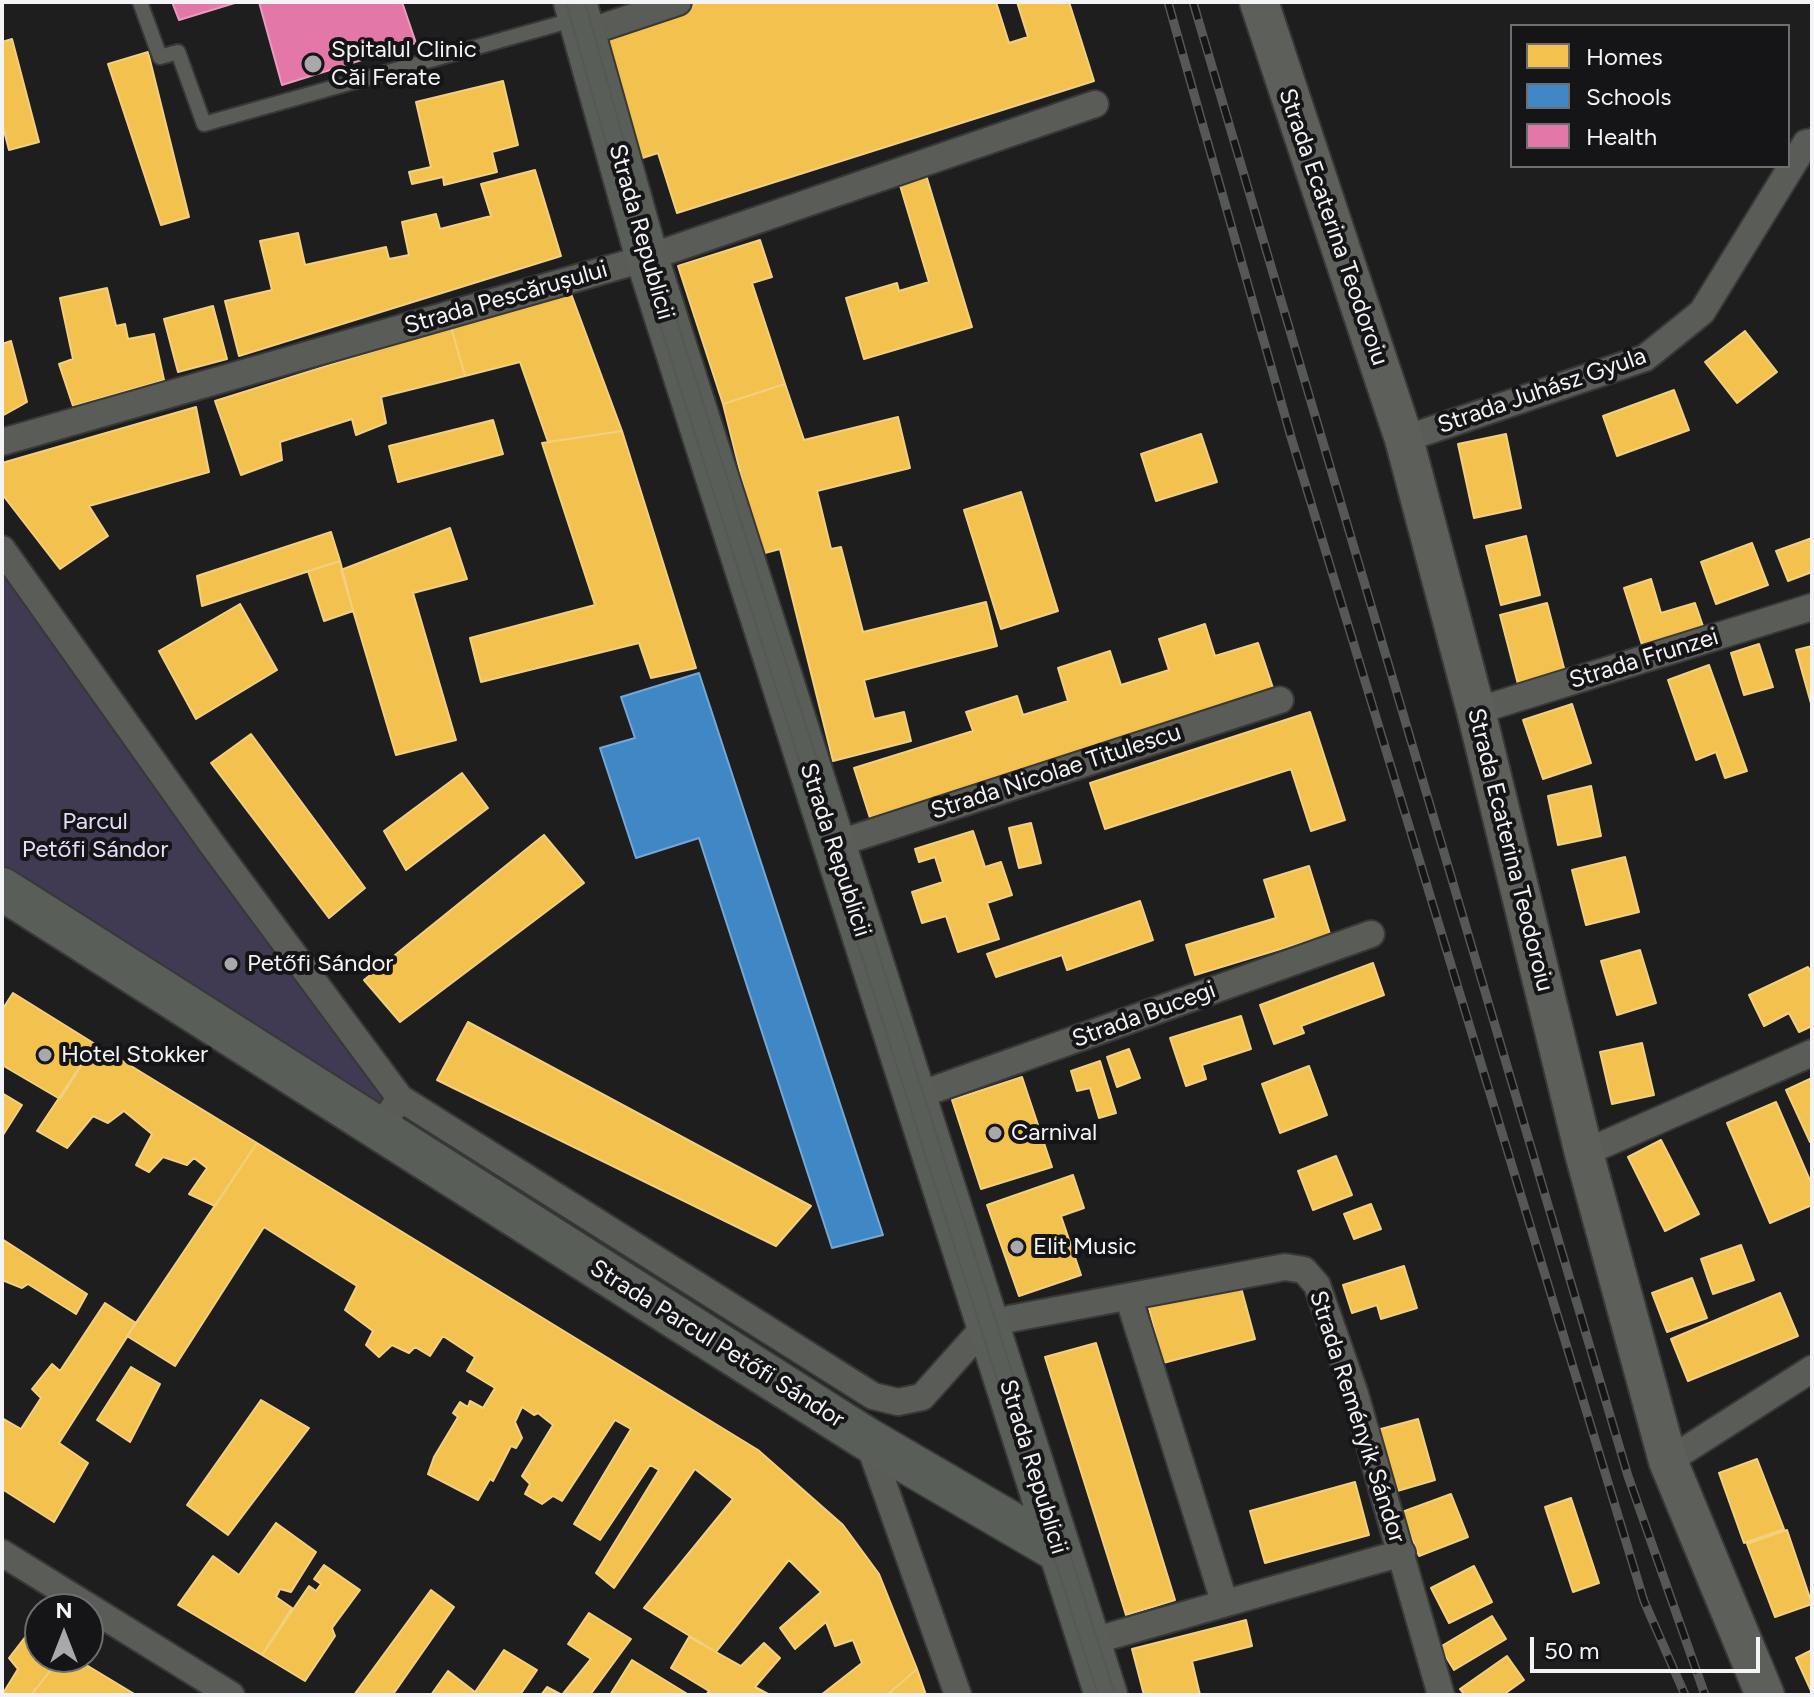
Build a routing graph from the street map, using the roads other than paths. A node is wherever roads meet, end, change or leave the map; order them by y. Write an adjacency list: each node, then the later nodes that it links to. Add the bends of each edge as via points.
1 (140, 2): 4 (lane, via 160,57 178,52 204,124)
2 (678, 2): 4 (street)
3 (1259, 2): 8 (main road, Strada Ecaterina Teodoroiu)
4 (580, 18): 7 (main road, Strada Republicii)
5 (1095, 104): 7 (street, Strada Pescărușului)
6 (1812, 142): 8 (street, Strada Juhász Gyula, via 1806,143 1702,312 1645,358)
7 (647, 258): 9 (street, Strada Pescărușului); 14 (main road, Strada Republicii)
8 (1404, 439): 13 (main road, Strada Ecaterina Teodoroiu)
9 (2, 442)
10 (2, 549): 19 (street, Strada Parcul Petőfi Sándor, via 211,843)
11 (1812, 607): 13 (street, Strada Frunzei)
12 (1280, 700): 14 (street, Strada Nicolae Titulescu)
13 (1476, 711): 20 (main road, Strada Ecaterina Teodoroiu)
14 (833, 845): 18 (main road, Strada Republicii)
15 (2, 889): 19 (main road, Strada Parcul Petőfi Sándor)
16 (1371, 934): 18 (street, Strada Bucegi)
17 (1812, 1053): 20 (street)
18 (916, 1096): 22 (main road, Strada Republicii)
19 (390, 1114): 24 (street, Strada Parcul Petőfi Sándor); 25 (main road, Strada Parcul Petőfi Sándor)
20 (1584, 1153): 26 (main road, Strada Ecaterina Teodoroiu)
21 (1129, 1299): 22 (street, Strada Reményik Sándor); 29 (street, Strada Reményik Sándor, via 1285,1267 1304,1270 1317,1285 1355,1394); 30 (street)
22 (988, 1323): 24 (street, Strada Parcul Petőfi Sándor, via 922,1397 898,1402 873,1396); 27 (main road, Strada Republicii)
23 (1806, 1378): 26 (street)
24 (846, 1380): 25 (street)
25 (867, 1439): 27 (main road, Strada Parcul Petőfi Sándor); 33 (street)
26 (1668, 1461): 36 (main road, Strada Ecaterina Teodoroiu)
27 (1059, 1551): 31 (main road, Strada Republicii)
28 (2, 1553): 32 (street)
29 (1402, 1553): 30 (street, Strada Reményik Sándor); 35 (street, Strada Reményik Sándor)
30 (1224, 1601): 31 (street, Strada Reményik Sándor)
31 (1089, 1642): 34 (main road, Strada Republicii)
32 (231, 1695)
33 (958, 1695)
34 (1106, 1695)
35 (1441, 1695)
36 (1765, 1695)

